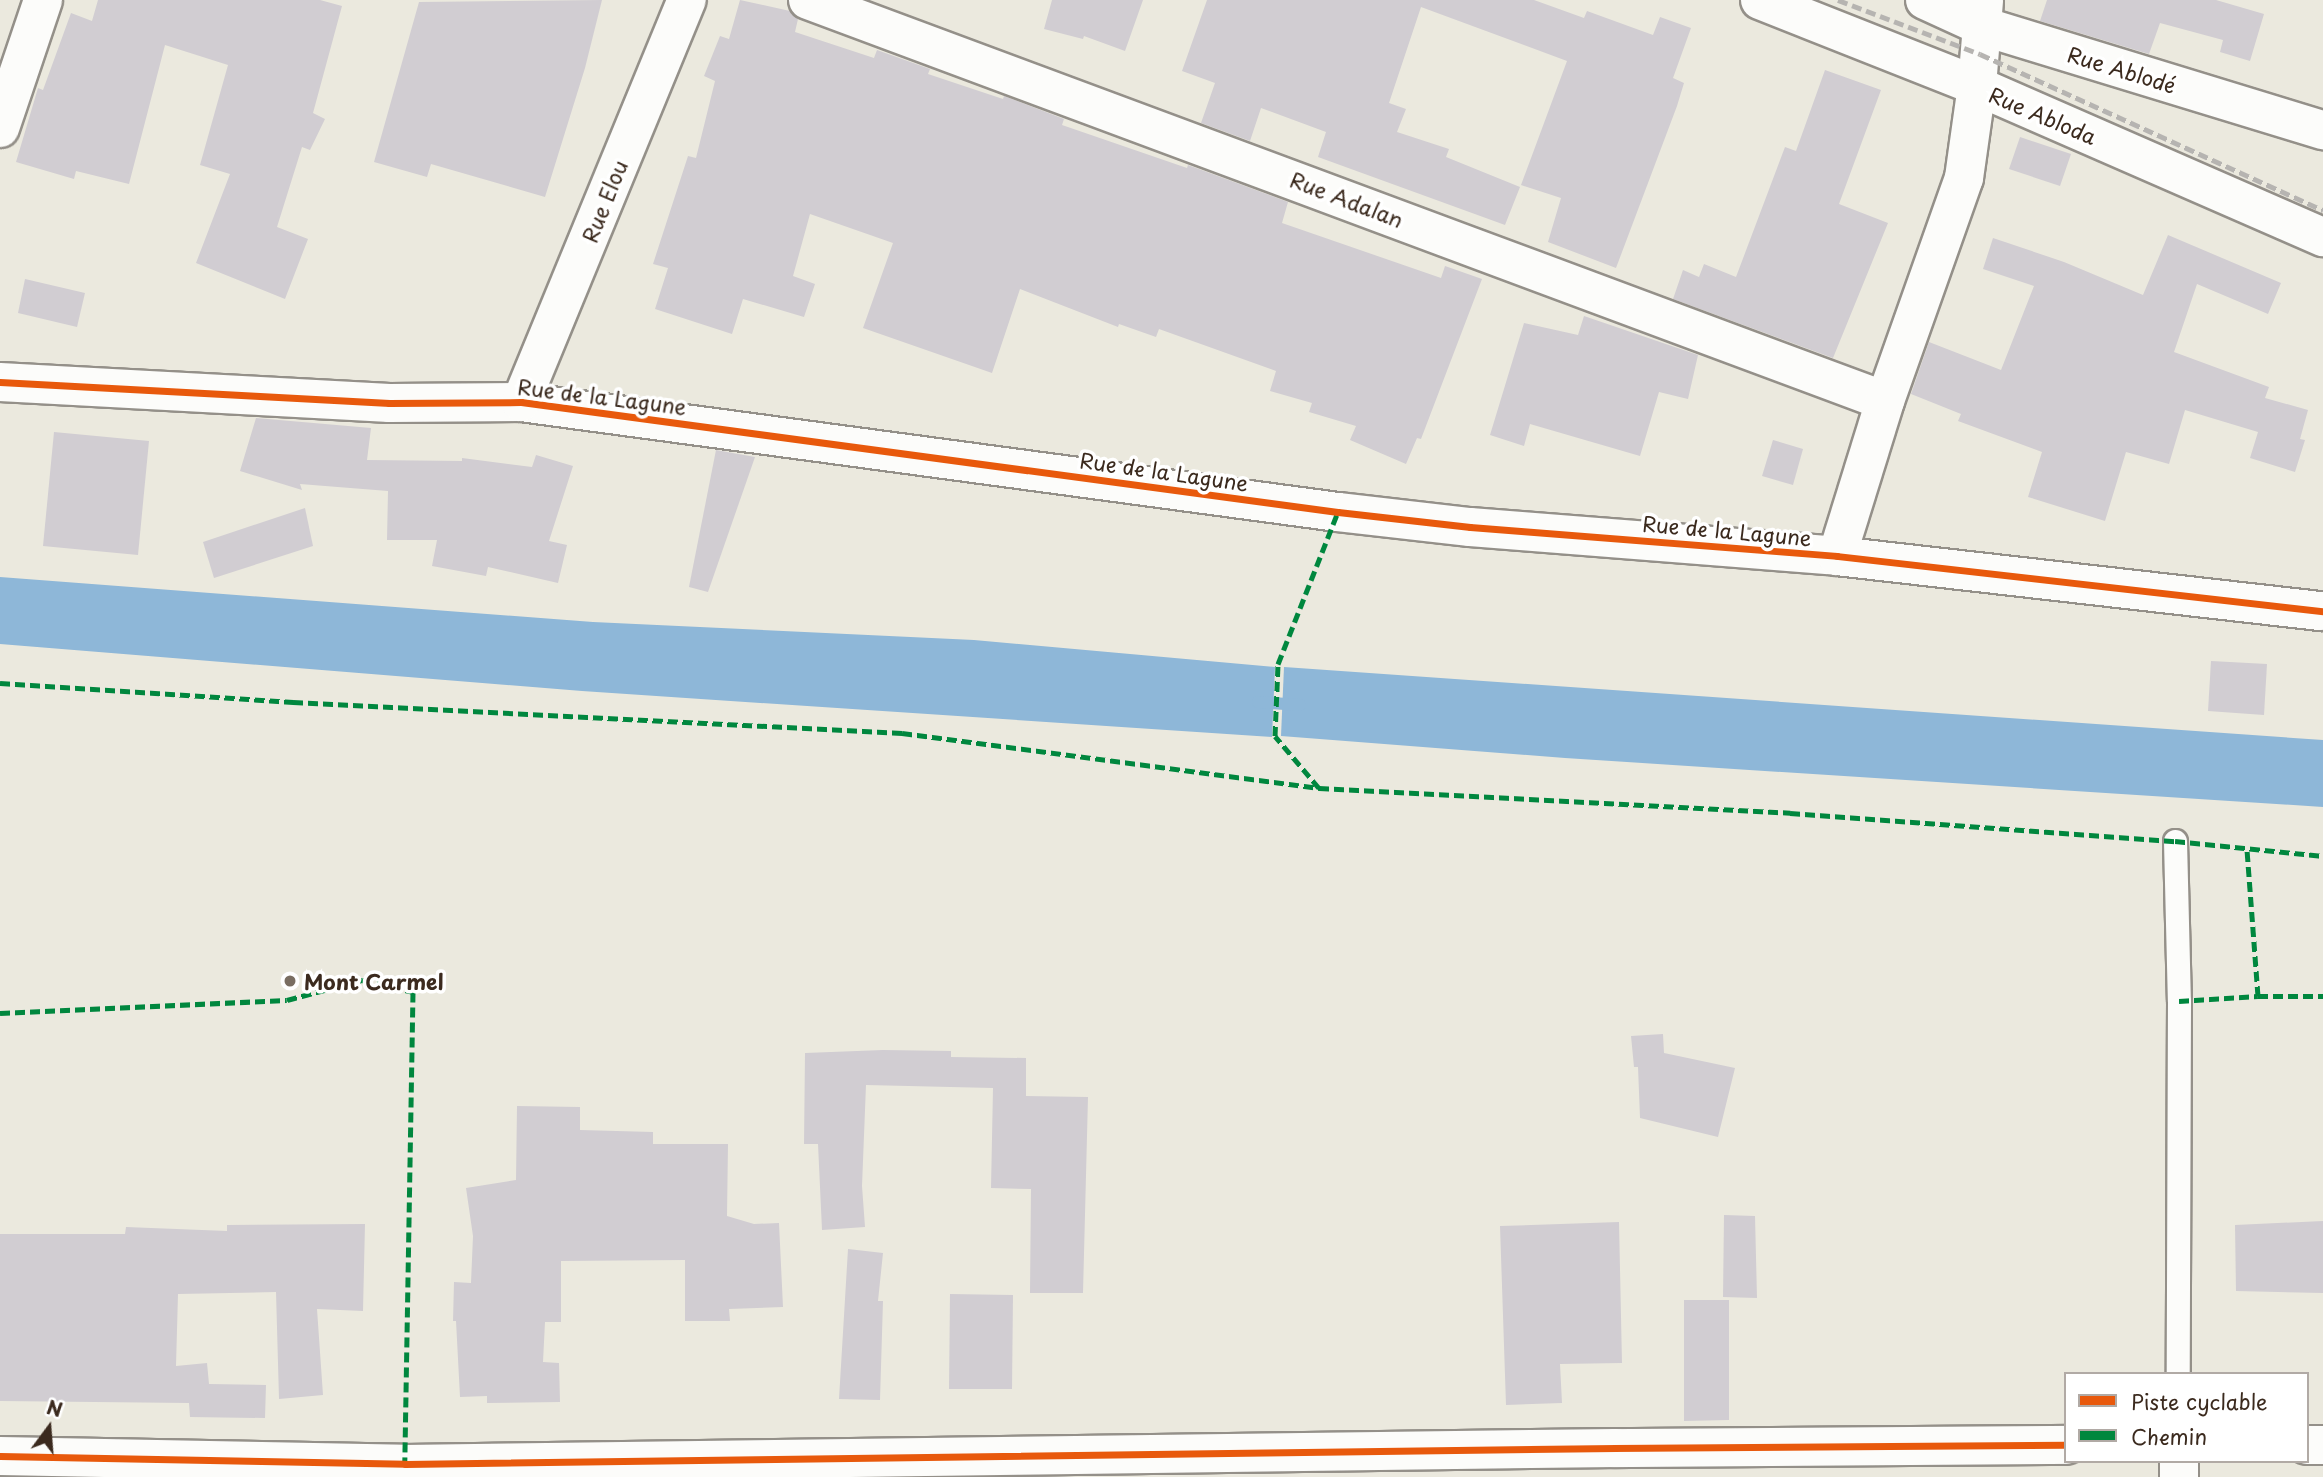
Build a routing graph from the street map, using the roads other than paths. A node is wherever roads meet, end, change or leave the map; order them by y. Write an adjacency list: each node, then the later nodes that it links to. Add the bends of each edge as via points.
1 (43, 0): 8 (street)
2 (687, 0): 13 (street, Rue Elou)
3 (808, 0): 12 (street, Rue Adalan)
4 (1760, 0): 7 (street, Rue Abloda)
5 (1924, 0): 6 (street, Rue Ablodé)
6 (1983, 13): 7 (street); 9 (street, Rue Ablodé)
7 (1977, 86): 10 (street, Rue Abloda); 12 (street, via 1964,178)
8 (0, 128)
9 (2323, 130)
10 (2323, 237)
11 (0, 382): 13 (street, Rue de la Lagune, via 390,402)
12 (1885, 401): 14 (street)
13 (521, 402): 14 (street, Rue de la Lagune, via 1338,512)
14 (1838, 556): 15 (street, Rue de la Lagune)
15 (2323, 611)
16 (2175, 841): 17 (lane)
17 (2178, 1372)
18 (2064, 1445): 20 (street, via 1616,1448)
19 (0, 1456): 20 (street)
20 (405, 1471)

